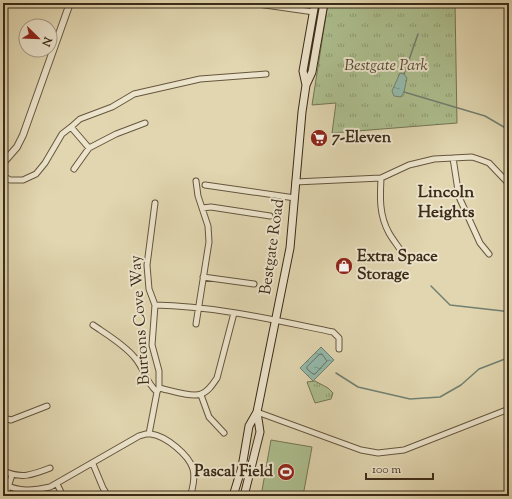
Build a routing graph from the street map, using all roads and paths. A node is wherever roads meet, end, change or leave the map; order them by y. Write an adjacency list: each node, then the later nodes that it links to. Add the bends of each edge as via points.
1 (70, 3): 12 (street, via 23,135)
2 (251, 3): 5 (street)
3 (315, 3): 5 (main road, Bestgate Road)
4 (324, 3): 7 (main road, Bestgate Road, via 312,72)
5 (314, 12): 7 (main road, Bestgate Road, via 303,71)
6 (266, 74): 9 (street, via 200,79 134,94 112,107 80,119)
7 (306, 85): 17 (main road, Bestgate Road)
8 (145, 123): 10 (street)
9 (71, 127): 10 (street); 14 (street, via 62,134 36,174 23,180 10,180)
10 (89, 148): 13 (street)
11 (454, 158): 15 (street, via 434,159 409,165); 18 (street, via 472,158 489,163); 24 (street, via 459,197 480,243)
12 (3, 163)
13 (74, 169)
14 (3, 176)
15 (381, 178): 17 (street); 25 (street, via 382,218 389,234)
16 (196, 181): 22 (street)
17 (295, 182): 20 (main road, Bestgate Road)
18 (509, 184)
19 (205, 185): 20 (street)
20 (295, 198): 31 (main road, Bestgate Road, via 286,276)
21 (155, 203): 28 (street, Burtons Cove Way, via 147,265 149,289)
22 (202, 208): 23 (street, via 211,207); 26 (street, via 208,226)
23 (270, 216)
24 (489, 254)
25 (406, 259)
26 (203, 277): 27 (street); 29 (street)
27 (254, 284)
28 (155, 305): 29 (street); 35 (street, Burtons Cove Way, via 152,345 159,370)
29 (198, 308): 30 (street); 32 (street)
30 (234, 313): 31 (street); 36 (street, via 217,378 211,388)
31 (277, 320): 34 (street, via 333,332 338,338); 39 (main road, Bestgate Road)
32 (196, 324)
33 (93, 325): 35 (street, via 135,357 149,385)
34 (339, 349)
35 (158, 390): 36 (street); 42 (street, Burtons Cove Way)
36 (201, 394): 41 (street, via 210,417)
37 (47, 406): 40 (street, via 11,420)
38 (509, 408): 39 (street, via 404,450 378,453 361,450)
39 (257, 412): 53 (main road, Bestgate Road, via 249,426 242,467); 54 (main road, Bestgate Road, via 260,432)
40 (3, 418)
41 (224, 433)
42 (149, 434): 43 (street, via 139,436); 52 (street, via 169,442 183,453 193,468)
43 (93, 464): 47 (street); 51 (street)
44 (50, 468): 46 (street, via 33,475)
45 (3, 471): 46 (street)
46 (12, 475): 48 (street)
47 (57, 484): 48 (street, via 34,491); 50 (street)
48 (6, 485): 49 (street)
49 (5, 496)
50 (63, 496)
51 (108, 496)
52 (190, 496)
53 (233, 496)
54 (244, 496)

